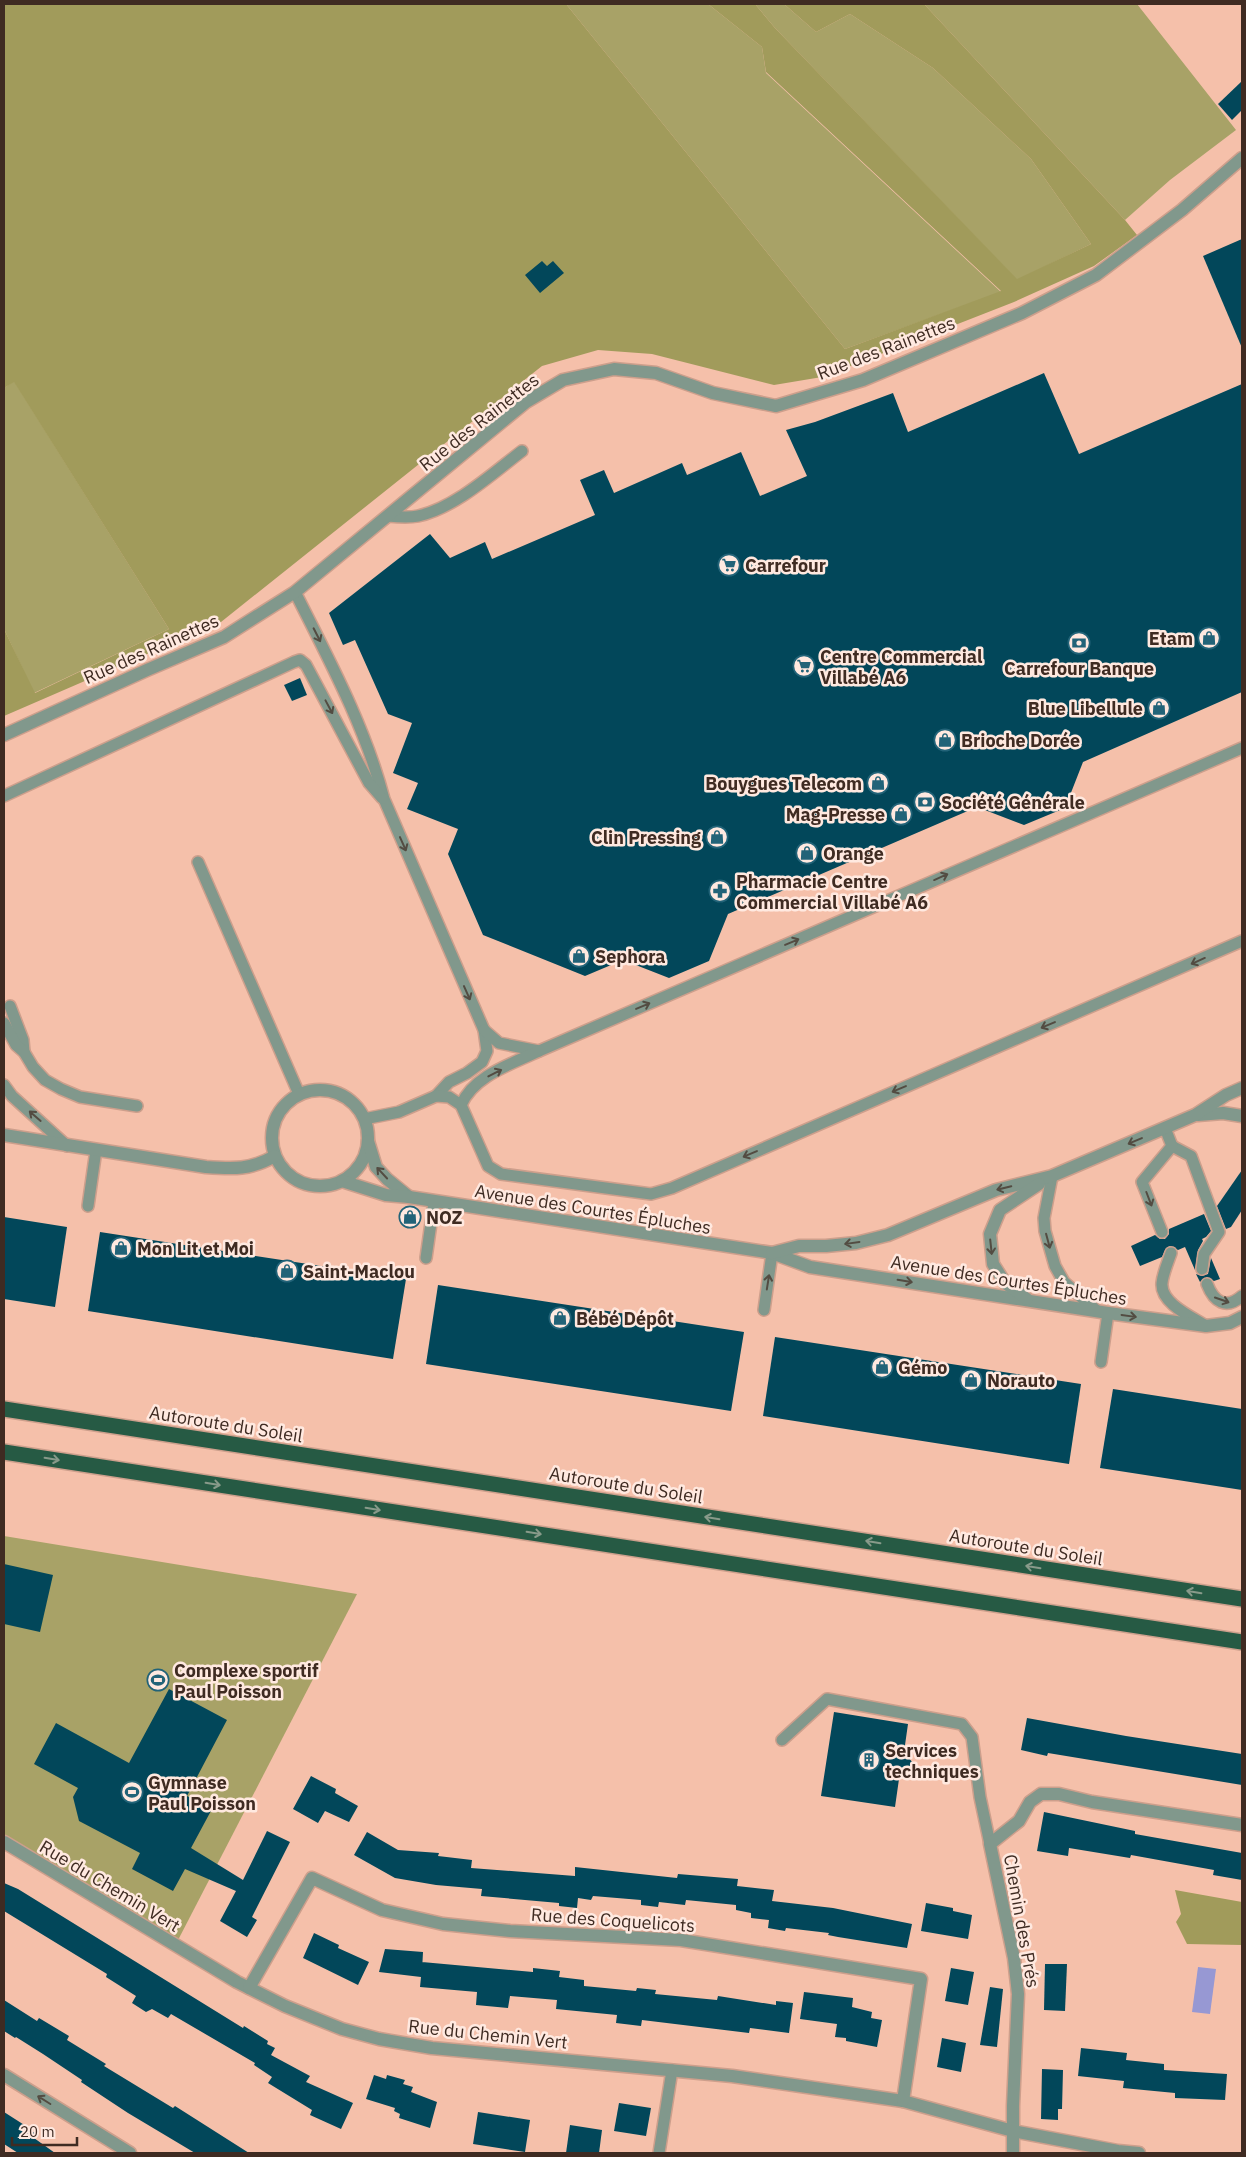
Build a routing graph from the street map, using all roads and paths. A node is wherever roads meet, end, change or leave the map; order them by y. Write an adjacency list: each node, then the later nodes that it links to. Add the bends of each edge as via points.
1 (1242, 158): 3 (street, Rue des Rainettes, via 1182,210 1096,275 1022,313 863,380 776,406 713,393 656,373 614,369 563,380 526,402)
2 (522, 451): 3 (lane, via 444,506 419,516)
3 (388, 516): 4 (street, Rue des Rainettes)
4 (295, 592): 5 (street, Rue des Rainettes, via 224,637); 8 (lane, one-way to 8, via 330,662 374,764)
5 (4, 735)
6 (1242, 748): 14 (lane, one-way to 6)
7 (4, 796): 8 (lane, one-way to 8, via 300,660 306,664 369,783)
8 (384, 799): 13 (lane, one-way to 13)
9 (198, 862): 18 (lane)
10 (1242, 941): 20 (lane, one-way to 20, via 672,1188 651,1194 500,1174 488,1166)
11 (10, 1006): 15 (lane, via 23,1040)
12 (4, 1023): 15 (lane, via 16,1045)
13 (484, 1030): 14 (lane, via 499,1043); 19 (lane, via 487,1051 482,1062 449,1082)
14 (539, 1051): 20 (lane, one-way to 14, via 465,1095 478,1082)
15 (24, 1052): 21 (lane, via 33,1068 61,1089 80,1097)
16 (4, 1085): 28 (lane, one-way to 16)
17 (1242, 1088): 22 (street, Avenue des Courtes Épluches)
18 (299, 1094): 24 (street, via 317,1090 336,1093 353,1103); 31 (street, via 284,1105 275,1121 271,1139)
19 (436, 1096): 20 (lane, via 449,1097); 24 (lane, via 399,1112)
20 (461, 1105)
21 (137, 1106)
22 (1196, 1115): 23 (street, Avenue des Courtes Épluches, via 1223,1113); 25 (street, Avenue des Courtes Épluches)
23 (1242, 1116)
24 (364, 1118): 27 (street)
25 (1165, 1128): 29 (lane); 32 (street, Avenue des Courtes Épluches, one-way to 32)
26 (4, 1135): 28 (street)
27 (368, 1141): 33 (street, via 364,1157 355,1171); 34 (street, Avenue des Courtes Épluches, one-way to 27, via 376,1167)
28 (67, 1146): 30 (street)
29 (1172, 1146): 37 (lane, one-way to 37, via 1142,1182); 41 (lane, via 1191,1156 1219,1232 1204,1254)
30 (96, 1150): 31 (street, via 238,1170 262,1164); 36 (lane)
31 (275, 1156): 33 (street, via 296,1180 311,1185)
32 (1052, 1176): 38 (street, Avenue des Courtes Épluches, one-way to 38, via 996,1190 888,1235 856,1243 799,1246); 44 (street, one-way to 44, via 1000,1210 990,1234 993,1264 1005,1283); 46 (lane, one-way to 46, via 1044,1218 1050,1252 1064,1282)
33 (342, 1181): 34 (street, Avenue des Courtes Épluches, via 386,1196)
34 (409, 1197): 35 (street, Avenue des Courtes Épluches)
35 (434, 1202): 38 (street, Avenue des Courtes Épluches); 40 (lane)
36 (88, 1206)
37 (1162, 1232)
38 (772, 1253): 44 (street, Avenue des Courtes Épluches, one-way to 44, via 810,1267); 45 (lane, one-way to 38)
39 (1171, 1253): 48 (lane, via 1162,1282 1164,1292 1169,1301)
40 (426, 1258)
41 (1202, 1269)
42 (1207, 1284): 43 (lane, one-way to 43, via 1214,1298 1224,1303 1232,1303)
43 (1242, 1296)
44 (1029, 1300): 46 (street, Avenue des Courtes Épluches)
45 (764, 1310)
46 (1102, 1312): 48 (street, Avenue des Courtes Épluches, one-way to 48); 49 (lane)
47 (1241, 1319): 48 (street, Avenue des Courtes Épluches)
48 (1206, 1326)
49 (1101, 1362)
50 (4, 1409): 52 (highway, Autoroute du Soleil, one-way to 50)
51 (4, 1452): 53 (highway, one-way to 53)
52 (1242, 1599)
53 (1242, 1642)
54 (782, 1740): 57 (lane, via 827,1699 962,1724 972,1737)
55 (1242, 1825): 57 (street, Chemin des Prés, via 1059,1794 1041,1794 1030,1802 1019,1822)
56 (4, 1842): 58 (street, Rue du Chemin Vert)
57 (990, 1844): 62 (street, Chemin des Prés, via 1014,1958 1018,1994)
58 (249, 1988): 59 (street, Rue du Chemin Vert, via 342,2029 379,2039 432,2048); 61 (street, Rue des Coquelicots, via 312,1878 382,1910 443,1924 681,1940 921,1979)
59 (672, 2070): 61 (street, Rue du Chemin Vert); 64 (lane)
60 (4, 2075): 63 (street, one-way to 60)
61 (903, 2101): 62 (street, Rue du Chemin Vert)
62 (1013, 2131): 65 (street, Chemin des Prés); 66 (street, Rue du Chemin Vert)
63 (130, 2153)
64 (659, 2153)
65 (1014, 2153)
66 (1139, 2153)

